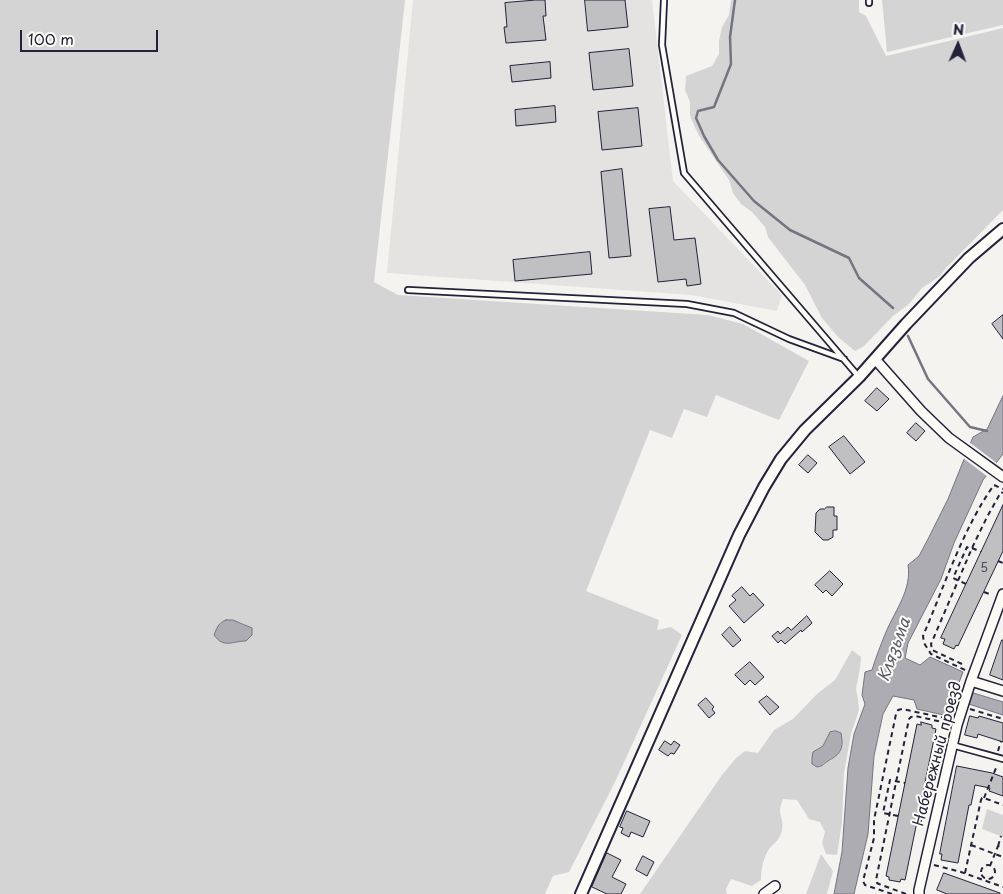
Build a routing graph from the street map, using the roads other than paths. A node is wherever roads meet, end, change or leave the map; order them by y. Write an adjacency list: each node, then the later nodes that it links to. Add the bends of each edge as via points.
1 (664, 0): 4 (lane, via 662,45 684,173)
2 (1002, 232): 5 (street, via 969,258)
3 (408, 290): 4 (lane, via 687,304 734,312 789,339)
4 (844, 359): 6 (lane)
5 (875, 359): 6 (street); 7 (street, via 949,438)
6 (859, 377): 14 (street, via 805,430 781,458 764,487 739,535)
7 (1003, 477)
8 (1003, 594): 9 (street, Набережный проезд)
9 (971, 681): 10 (street); 11 (street, Набережный проезд)
10 (1003, 691)
11 (952, 745): 12 (lane); 16 (street, Набережный проезд)
12 (1003, 759)
13 (775, 886): 15 (street)
14 (581, 894)
15 (764, 894)
16 (919, 894)

